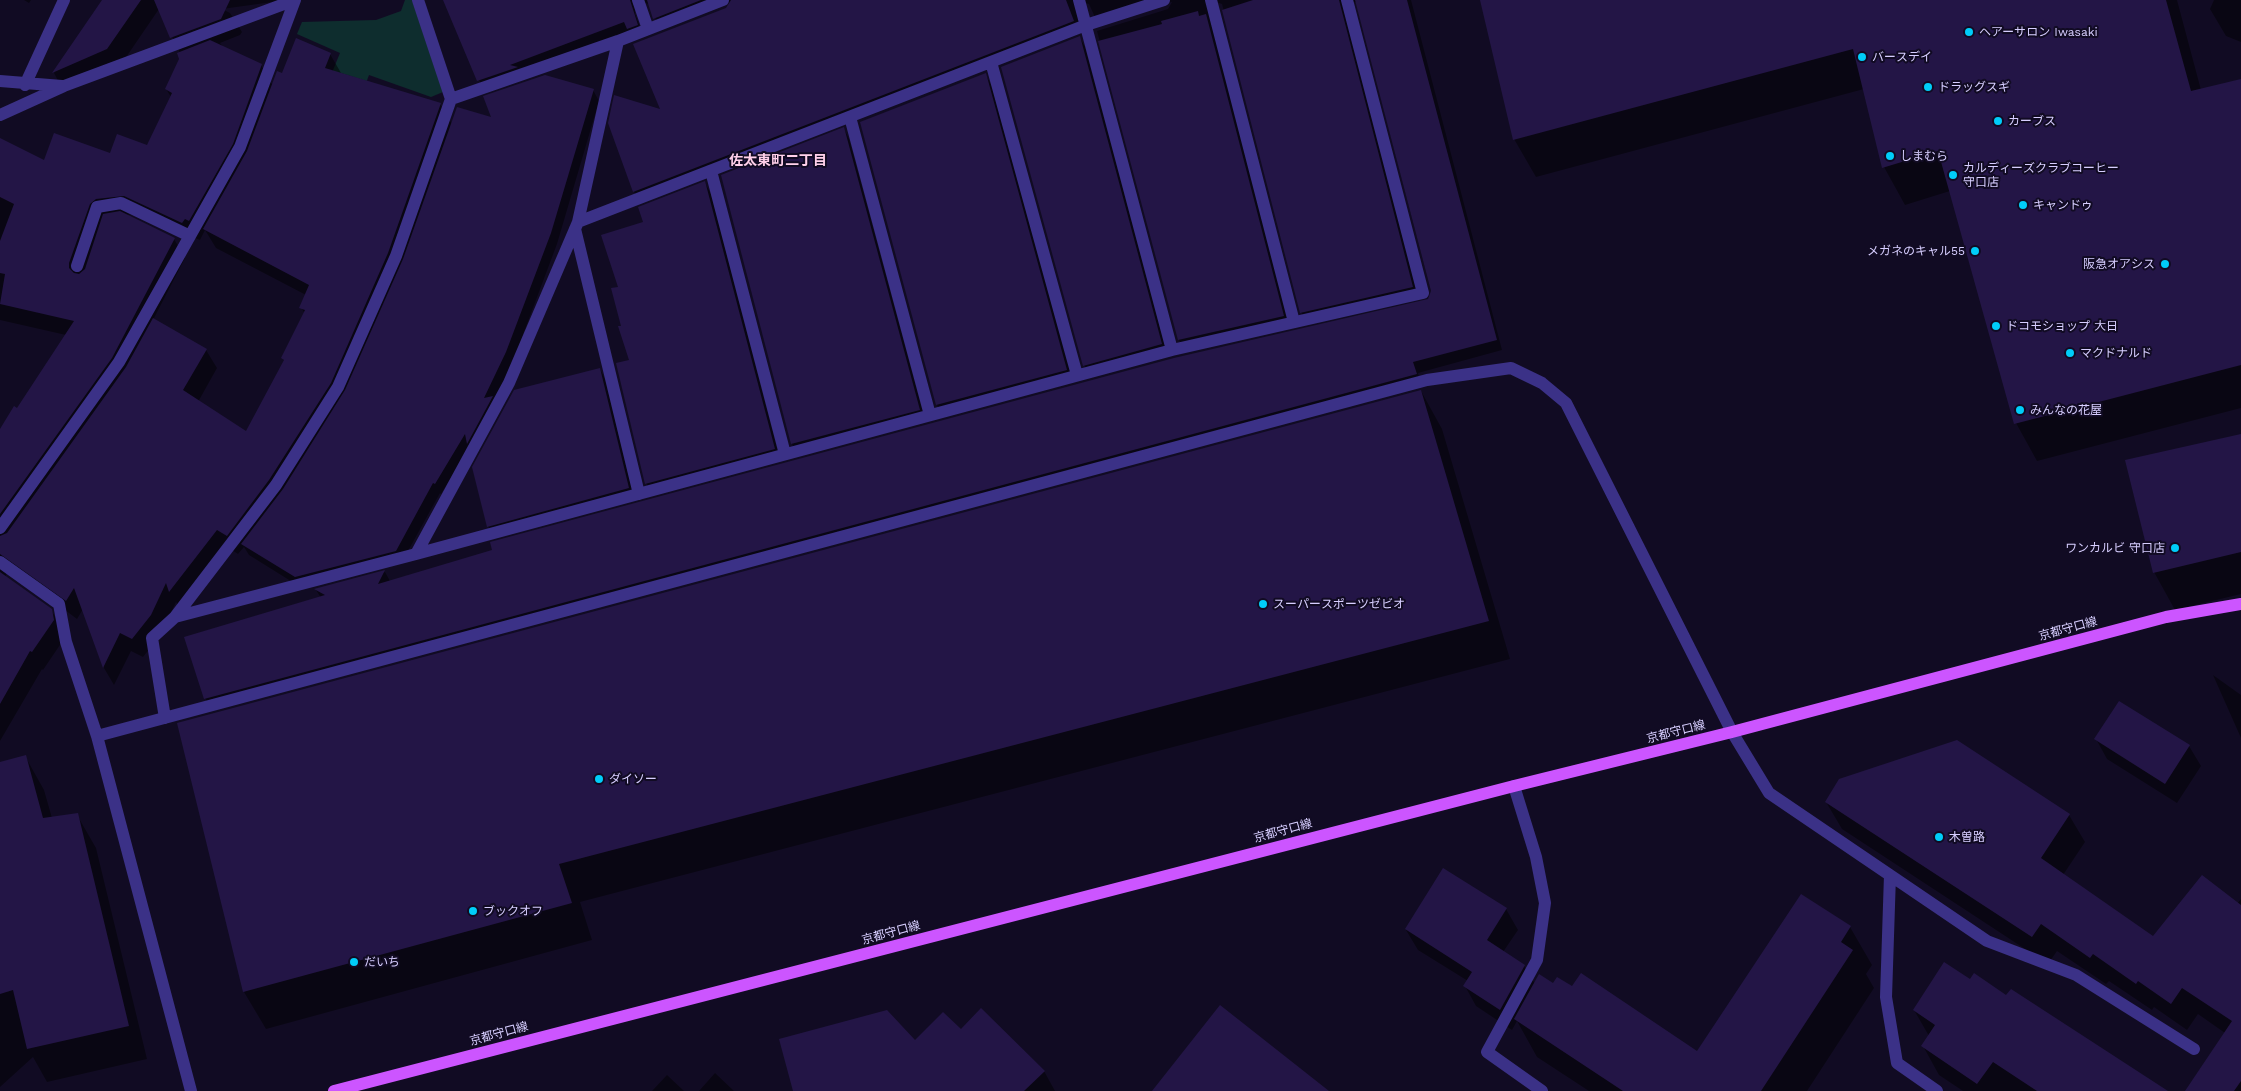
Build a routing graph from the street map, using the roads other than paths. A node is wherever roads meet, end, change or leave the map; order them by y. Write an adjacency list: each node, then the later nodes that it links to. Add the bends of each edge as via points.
1 (64, 0): 15 (street)
2 (295, 0): 16 (street); 22 (street, via 240,147)
3 (418, 0): 17 (street)
4 (638, 0): 11 (street)
5 (723, 0): 11 (street)
6 (1079, 0): 10 (street)
7 (1164, 0): 10 (street)
8 (1211, 0): 24 (street)
9 (1347, 0): 24 (street, via 1423,293)
10 (1086, 25): 13 (street); 25 (street)
11 (648, 29): 12 (street)
12 (618, 41): 17 (street); 21 (street)
13 (990, 62): 19 (street); 26 (street)
14 (0, 81): 15 (street)
15 (25, 85): 16 (street)
16 (64, 86): 18 (street)
17 (451, 99): 34 (street, via 396,256 338,387 276,485)
18 (0, 115)
19 (850, 117): 20 (street); 27 (street)
20 (710, 171): 21 (street); 28 (street)
21 (576, 226): 29 (street); 31 (street, via 510,383)
22 (190, 236): 23 (street, via 121,203 97,207); 30 (street, via 119,362)
23 (77, 266)
24 (1294, 322): 25 (street)
25 (1172, 350): 26 (street)
26 (1077, 375): 27 (street)
27 (930, 415): 28 (street)
28 (785, 454): 29 (street)
29 (639, 494): 31 (street)
30 (0, 528)
31 (416, 554): 34 (street)
32 (0, 562): 37 (street, via 59,604 66,642)
33 (2241, 604): 36 (main road, 京都守口線, via 2166,617)
34 (175, 617): 35 (street, via 152,638)
35 (165, 718): 36 (street, via 1427,380 1511,368 1542,383 1566,403); 37 (street)
36 (1732, 732): 38 (main road, 京都守口線); 39 (street, via 1769,793)
37 (98, 736): 41 (street)
38 (1514, 786): 42 (main road, 京都守口線); 43 (street, via 1536,857 1545,903 1537,960 1487,1052)
39 (1890, 876): 40 (street, via 1987,941 2076,975); 44 (street, via 1886,997 1897,1063)
40 (2194, 1049)
41 (191, 1091)
42 (334, 1091)
43 (1542, 1091)
44 (1937, 1091)

